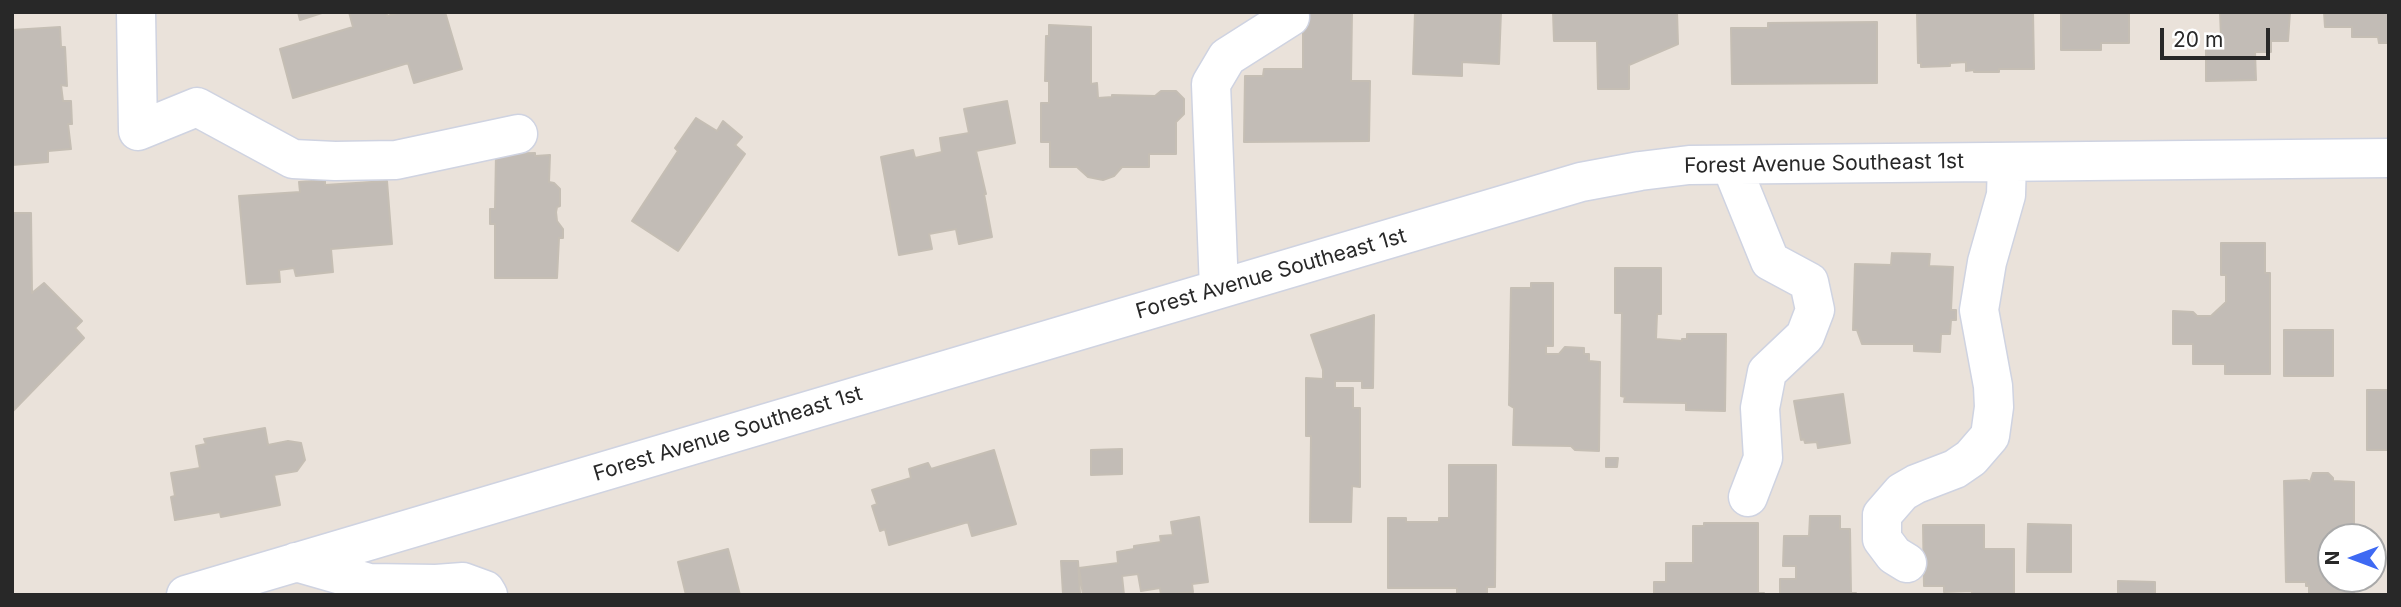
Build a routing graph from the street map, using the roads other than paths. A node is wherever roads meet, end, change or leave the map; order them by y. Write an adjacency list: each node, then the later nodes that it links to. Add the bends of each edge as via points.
1 (136, 12): 3 (street, via 138,131 197,107 293,159 334,161 396,160)
2 (1290, 17): 7 (street, via 1227,57 1211,84)
3 (518, 134)
4 (2389, 158): 5 (street, Forest Avenue Southeast 1st)
5 (2007, 162): 6 (street, Forest Avenue Southeast 1st); 10 (street, via 2006,195 1980,302 1993,386 1990,436 1955,469 1902,492 1882,515 1882,539)
6 (1731, 164): 7 (street, Forest Avenue Southeast 1st, via 1665,168 1581,182); 8 (street, via 1770,261 1809,282 1815,310 1805,336 1768,372 1760,408 1763,457)
7 (1219, 289): 9 (street, Forest Avenue Southeast 1st)
8 (1748, 497)
9 (296, 562): 11 (street, Forest Avenue Southeast 1st); 12 (street, via 369,583 463,582)
10 (1907, 564)
11 (186, 595)
12 (488, 595)

